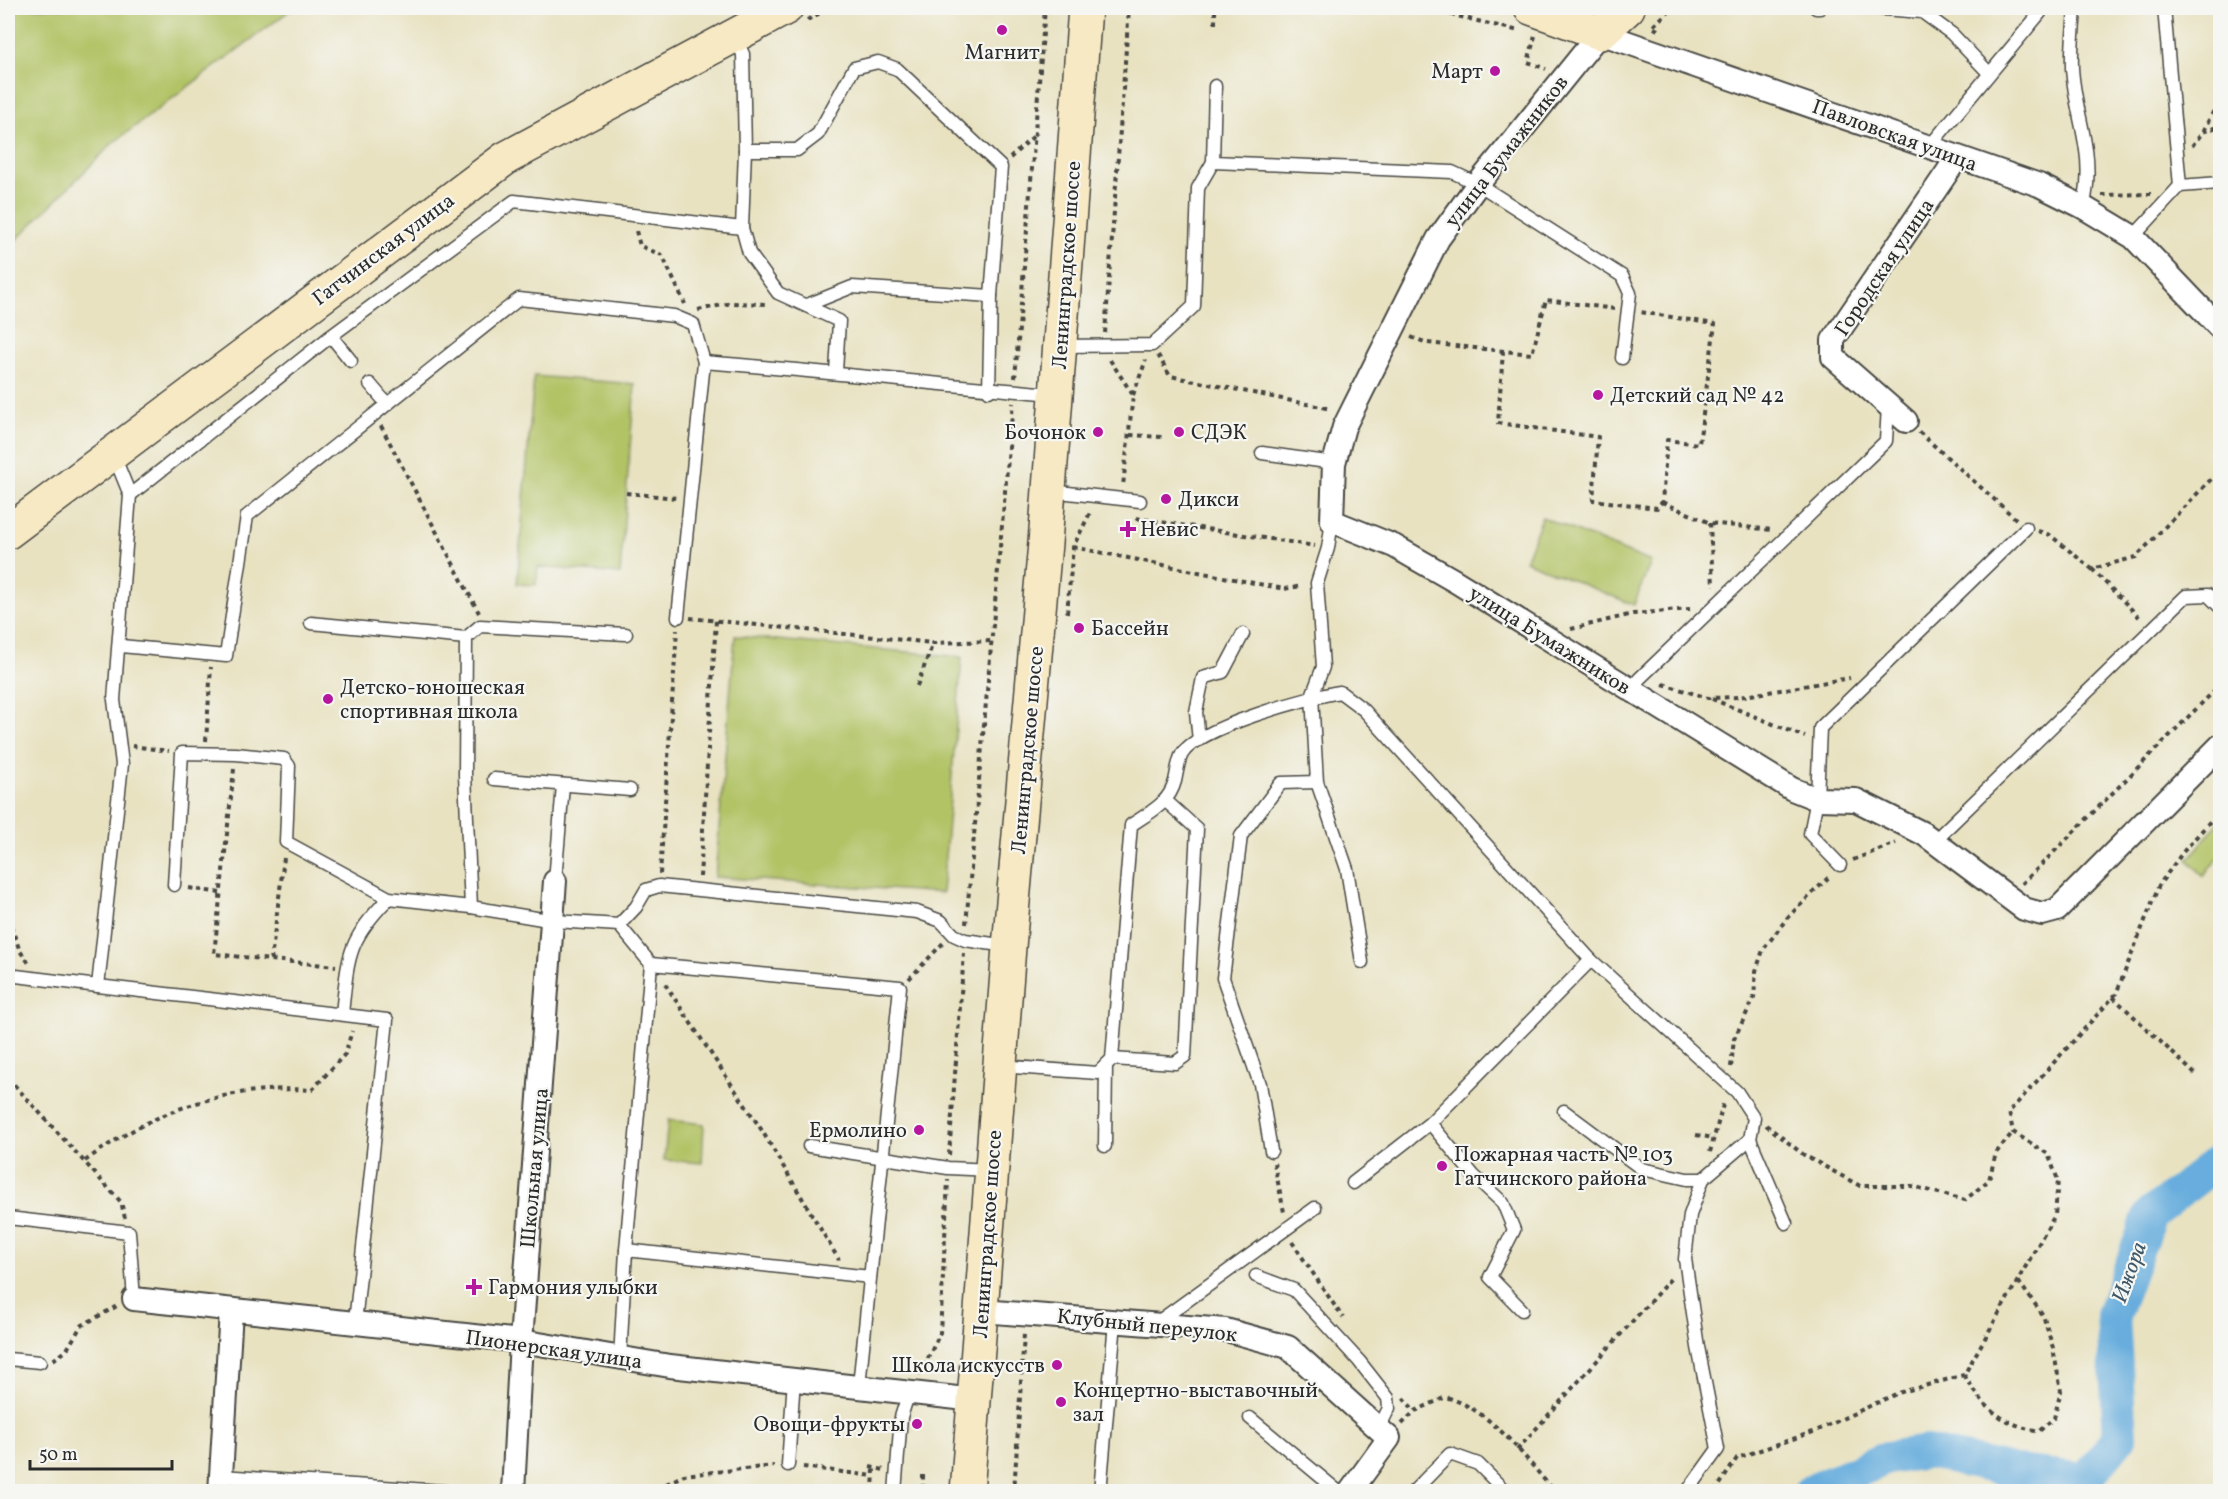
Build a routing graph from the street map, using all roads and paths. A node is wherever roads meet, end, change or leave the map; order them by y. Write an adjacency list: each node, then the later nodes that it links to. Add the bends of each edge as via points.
1 (786, 8): 16 (main road, Гатчинская улица)
2 (1045, 8): 24 (path)
3 (1085, 8): 45 (main road, Ленинградское шоссе)
4 (1129, 8): 46 (path)
5 (1215, 8): 14 (path)
6 (1424, 8): 13 (path)
7 (1672, 8): 12 (path)
8 (1871, 8): 19 (lane, via 1922,12 1952,34)
9 (2041, 8): 19 (lane)
10 (2075, 8): 34 (lane, via 2072,69 2089,160 2089,185)
11 (2164, 8): 29 (lane)
12 (1640, 17): 15 (main road)
13 (1533, 21): 15 (main road, Павловская улица); 17 (path); 18 (path, via 1528,62)
14 (1215, 24)
15 (1600, 33): 25 (street, Павловская улица); 32 (street, улица Бумажников)
16 (733, 34): 26 (lane, via 743,54); 66 (main road, Гатчинская улица, via 506,158)
17 (1546, 39)
18 (1549, 71)
19 (1989, 74): 25 (lane)
20 (1215, 86): 28 (lane)
21 (2220, 99): 23 (path)
22 (2220, 126): 23 (path)
23 (2203, 132): 29 (path)
24 (1037, 133): 30 (path); 54 (path)
25 (1929, 147): 27 (street, Павловская улица)
26 (745, 150): 30 (lane, via 797,150 818,134 854,68 878,62 897,69); 36 (lane)
27 (1958, 159): 34 (street, Павловская улица, via 2039,185); 57 (street, Городская улица, via 1833,340 1833,357)
28 (1213, 162): 32 (lane, via 1452,172); 44 (lane, via 1198,188 1194,306)
29 (2178, 164): 33 (lane)
30 (1001, 167): 38 (lane)
31 (2220, 183): 33 (lane)
32 (1478, 184): 48 (lane, via 1622,276 1630,293); 60 (street, улица Бумажников, via 1438,239)
33 (2180, 186): 37 (lane)
34 (2083, 207): 37 (street, Павловская улица)
35 (631, 214): 36 (lane); 41 (path, via 640,246 662,255 685,301); 43 (lane, via 514,201)
36 (742, 228): 39 (lane, via 749,253 778,293)
37 (2133, 237): 42 (street, Павловская улица)
38 (991, 296): 40 (lane, via 852,287); 53 (lane)
39 (793, 300): 40 (lane); 41 (path, via 758,305 732,303)
40 (807, 305): 51 (lane, via 839,321)
41 (679, 315): 50 (lane, via 693,324); 58 (lane, via 519,299)
42 (2220, 328)
43 (331, 336): 49 (lane); 71 (lane)
44 (1152, 345): 46 (lane); 56 (path); 60 (path, via 1170,376)
45 (1060, 346): 46 (lane); 55 (main road, Ленинградское шоссе)
46 (1104, 346): 56 (path)
47 (1503, 351): 75 (path, via 1498,423 1598,437 1593,500 1657,508)
48 (1622, 358)
49 (351, 361)
50 (704, 362): 51 (lane); 73 (lane)
51 (836, 372): 53 (lane)
52 (370, 384): 58 (lane)
53 (989, 391): 54 (lane)
54 (1014, 391): 55 (lane); 100 (path)
55 (1056, 394): 69 (main road, Ленинградское шоссе)
56 (1133, 395): 62 (path)
57 (1888, 403): 61 (street, Городская улица); 83 (lane, via 1886,441)
58 (387, 404): 59 (lane)
59 (375, 414): 94 (path, via 479,609); 103 (lane, via 247,516 226,656)
60 (1352, 414): 67 (street, улица Бумажников, via 1344,427)
61 (1906, 421): 81 (path)
62 (1130, 435): 63 (path); 72 (path, via 1122,494)
63 (1162, 437)
64 (1667, 440): 75 (path)
65 (1262, 453): 67 (lane)
66 (108, 455): 71 (lane); 82 (main road, Гатчинская улица)
67 (1334, 464): 79 (street, улица Бумажников)
68 (2220, 470): 86 (path, via 2136,556)
69 (1048, 491): 72 (lane); 139 (main road, Ленинградское шоссе)
70 (626, 493): 73 (path)
71 (130, 495): 102 (lane)
72 (1098, 495): 74 (lane); 76 (path)
73 (688, 499): 90 (lane)
74 (1140, 501)
75 (1662, 502): 80 (path)
76 (1091, 510): 77 (path); 84 (path)
77 (1102, 512)
78 (1134, 517): 85 (path)
79 (1332, 521): 85 (lane); 98 (street, улица Бумажников, via 1394,546)
80 (1710, 523): 83 (path); 88 (path)
81 (2026, 528): 86 (path, via 2050,535); 104 (lane)
82 (8, 532)
83 (1791, 532): 88 (lane)
84 (1073, 547): 87 (path, via 1284,589); 91 (path)
85 (1328, 548): 87 (lane)
86 (2092, 569): 95 (path)
87 (1317, 583): 108 (lane, via 1323,667)
88 (1714, 606): 98 (path, via 1633,614); 105 (lane)
89 (2220, 607): 95 (lane, via 2208,595 2186,596)
90 (678, 616): 92 (path); 129 (path)
91 (1066, 617)
92 (716, 620): 101 (path); 130 (path)
93 (311, 623): 99 (lane)
94 (480, 626): 96 (lane); 99 (lane)
95 (2151, 629): 124 (lane)
96 (626, 634)
97 (1243, 634): 110 (lane, via 1223,672 1203,678 1196,712)
98 (1544, 636): 105 (street, улица Бумажников)
99 (466, 639): 134 (lane, via 465,775)
100 (993, 641): 101 (path); 138 (path)
101 (933, 644): 107 (path)
102 (120, 646): 103 (lane); 112 (lane, via 114,700)
103 (212, 655): 115 (path)
104 (1878, 673): 109 (path, via 1739,697); 111 (lane, via 1820,728)
105 (1635, 684): 109 (path); 121 (street, улица Бумажников, via 1792,789)
106 (2220, 685): 133 (path)
107 (917, 686)
108 (1312, 696): 110 (lane, via 1211,732); 118 (lane); 141 (lane, via 1340,692 1364,710)
109 (1708, 698): 111 (path)
110 (1199, 740): 122 (lane, via 1182,753 1172,793)
111 (1819, 742): 121 (lane)
112 (120, 744): 114 (path); 147 (lane, via 122,764)
113 (2220, 746): 133 (street, улица Бумажников, via 2057,910 2042,914 2024,909)
114 (182, 753): 115 (lane); 128 (lane)
115 (205, 753): 116 (lane)
116 (236, 754): 125 (lane, via 284,759 289,766); 131 (path)
117 (494, 779): 119 (lane)
118 (1317, 782): 142 (lane, via 1347,869); 166 (lane, via 1281,783 1242,836 1223,978 1260,1084)
119 (563, 785): 120 (lane); 127 (lane)
120 (630, 790)
121 (1817, 799): 124 (street, улица Бумажников, via 1856,800); 126 (lane, via 1810,834)
122 (1166, 801): 152 (lane, via 1131,825); 152 (lane, via 1197,829 1185,1056 1174,1063)
123 (2220, 810): 149 (path, via 2159,885)
124 (1929, 837): 126 (path); 133 (street, улица Бумажников)
125 (286, 842): 132 (lane); 140 (path)
126 (1840, 865): 156 (path, via 1788,917 1763,950 1756,971 1754,998 1734,1039)
127 (555, 881): 136 (street, Школьная улица)
128 (174, 885): 131 (path)
129 (659, 886): 130 (lane); 137 (lane, via 646,890)
130 (699, 890): 138 (lane, via 917,912 941,921)
131 (220, 893): 140 (path, via 214,954)
132 (389, 898): 134 (lane); 144 (lane, via 357,934)
133 (2008, 898)
134 (471, 906): 136 (lane)
135 (8, 918): 146 (path, via 20,951)
136 (554, 921): 137 (lane); 192 (street, Школьная улица)
137 (619, 925): 143 (lane)
138 (959, 937): 139 (lane); 148 (path, via 933,951); 169 (path)
139 (1008, 946): 153 (main road, Ленинградское шоссе)
140 (271, 960): 144 (path)
141 (1591, 960): 156 (lane); 159 (lane)
142 (1362, 962)
143 (651, 964): 148 (lane); 178 (lane); 181 (path, via 761,1129 841,1264)
144 (347, 967): 150 (lane)
145 (8, 975): 146 (lane)
146 (41, 979): 147 (lane)
147 (98, 986): 150 (lane)
148 (900, 987): 167 (lane)
149 (2113, 997): 154 (path); 160 (path, via 2008,1112)
150 (342, 1014): 151 (lane)
151 (356, 1017): 168 (path, via 345,1054 312,1090 273,1087 196,1103 116,1138); 189 (lane, via 387,1020)
152 (1109, 1062): 153 (lane, via 1098,1073); 165 (lane)
153 (999, 1066): 170 (main road, Ленинградское шоссе)
154 (2195, 1074)
155 (8, 1078): 168 (path)
156 (1729, 1084): 158 (lane); 162 (path)
157 (1564, 1111): 171 (lane, via 1642,1169)
158 (1754, 1118): 160 (path, via 1804,1155 1860,1186 1912,1186 1965,1200 1989,1180 1996,1153); 163 (lane)
159 (1430, 1123): 172 (lane); 184 (lane, via 1474,1176 1503,1203 1514,1230 1490,1277)
160 (2013, 1132): 182 (path, via 2048,1154 2058,1180 2055,1215)
161 (1696, 1136): 162 (path)
162 (1714, 1138): 171 (path)
163 (1750, 1138): 171 (lane); 175 (lane)
164 (809, 1146): 167 (lane)
165 (1105, 1146)
166 (1271, 1151): 176 (path)
167 (882, 1156): 169 (lane); 181 (lane)
168 (85, 1161): 177 (path, via 122,1202)
169 (948, 1168): 170 (lane); 199 (path, via 940,1333)
170 (992, 1170): 186 (main road, Ленинградское шоссе)
171 (1703, 1179): 179 (lane, via 1690,1215)
172 (1353, 1183)
173 (1315, 1208): 176 (lane)
174 (8, 1218): 177 (lane)
175 (1786, 1223)
176 (1287, 1228): 190 (lane); 191 (path, via 1290,1239)
177 (129, 1232): 183 (lane)
178 (626, 1250): 181 (lane); 194 (lane)
179 (1685, 1259): 206 (path); 226 (lane, via 1718,1449)
180 (1256, 1276): 205 (lane, via 1294,1290 1389,1398 1389,1408)
181 (870, 1277): 198 (lane)
182 (2018, 1281): 196 (path); 196 (path, via 2043,1315 2053,1348 2061,1391 2054,1418 2038,1432 2012,1425 1986,1408)
183 (134, 1299): 185 (street, Пионерская улица); 195 (path, via 96,1315 81,1326 66,1351 51,1361)
184 (1522, 1310)
185 (231, 1311): 189 (street, Пионерская улица); 211 (street)
186 (982, 1311): 187 (street, Клубный переулок); 201 (main road, Ленинградское шоссе)
187 (1025, 1312): 188 (street, Клубный переулок); 219 (path)
188 (1115, 1322): 190 (street, Клубный переулок); 220 (lane)
189 (355, 1323): 192 (street, Пионерская улица)
190 (1155, 1324): 205 (street, Клубный переулок, via 1226,1330 1288,1347)
191 (1347, 1324)
192 (521, 1341): 194 (street, Пионерская улица); 213 (street, Школьная улица)
193 (8, 1359): 195 (lane)
194 (620, 1359): 197 (street, Пионерская улица)
195 (40, 1362)
196 (1964, 1376): 227 (path, via 1898,1393 1816,1431 1737,1458)
197 (794, 1379): 198 (street, Пионерская улица); 207 (lane)
198 (859, 1386): 199 (street, Пионерская улица)
199 (909, 1392): 201 (street, Пионерская улица); 216 (lane, via 901,1417)
200 (1400, 1395): 206 (path, via 1415,1410 1446,1397 1467,1403 1491,1421)
201 (975, 1400): 218 (main road, Ленинградское шоссе)
202 (1250, 1418): 221 (lane)
203 (864, 1421): 204 (path)
204 (871, 1422)
205 (1379, 1428): 222 (street, via 1389,1438)
206 (1518, 1450): 225 (path)
207 (788, 1465): 210 (path); 214 (path, via 684,1475)
208 (874, 1468): 210 (path)
209 (923, 1475): 217 (path)
210 (873, 1476): 215 (path)
211 (221, 1484): 212 (lane)
212 (457, 1491)
213 (513, 1491)
214 (650, 1491)
215 (873, 1491)
216 (895, 1491)
217 (923, 1491)
218 (967, 1491)
219 (1014, 1491)
220 (1100, 1491)
221 (1339, 1491)
222 (1350, 1491)
223 (1413, 1491): 224 (lane, via 1450,1454 1478,1464)
224 (1506, 1491)
225 (1555, 1491)
226 (1687, 1491)
227 (1715, 1491)

